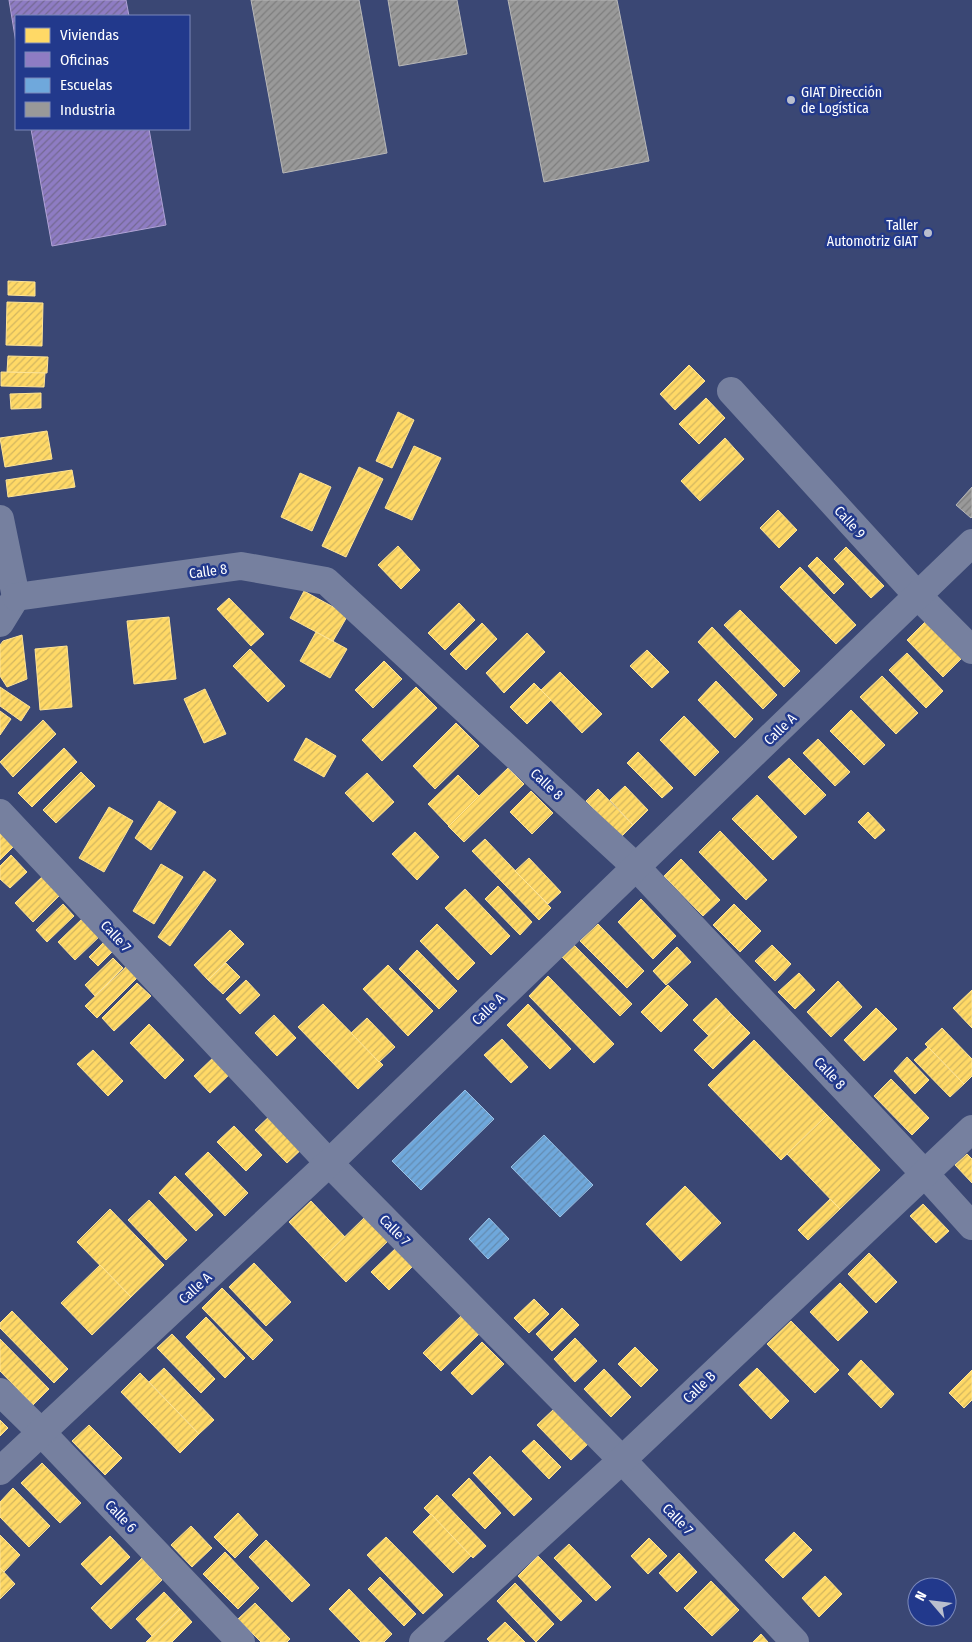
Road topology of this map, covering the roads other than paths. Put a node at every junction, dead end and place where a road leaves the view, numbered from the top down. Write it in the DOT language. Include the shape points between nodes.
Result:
graph roads {
  1 [pos="731,391"];
  2 [pos="0,519"];
  3 [pos="972,543"];
  4 [pos="918,596"];
  5 [pos="16,597"];
  6 [pos="0,623"];
  7 [pos="972,650"];
  8 [pos="0,812"];
  9 [pos="636,867"];
  10 [pos="972,1129"];
  11 [pos="329,1163"];
  12 [pos="924,1173"];
  13 [pos="972,1226"];
  14 [pos="0,1392"];
  15 [pos="41,1432"];
  16 [pos="622,1460"];
  17 [pos="0,1471"];
  18 [pos="241,1642"];
  19 [pos="423,1642"];
  20 [pos="795,1642"];
  1 -- 4 [label="street, Calle 9"];
  2 -- 5 [label="street"];
  3 -- 4 [label="street, Calle A"];
  4 -- 7 [label="street, Calle 9"];
  4 -- 9 [label="street, Calle A"];
  5 -- 6 [label="street"];
  5 -- 9 [label="street, Calle 8" via="241,566 326,581"];
  8 -- 11 [label="street, Calle 7"];
  9 -- 11 [label="street, Calle A"];
  9 -- 12 [label="street, Calle 8"];
  10 -- 12 [label="street, Calle B"];
  11 -- 15 [label="street, Calle A"];
  11 -- 16 [label="street, Calle 7"];
  12 -- 13 [label="street, Calle 8"];
  12 -- 16 [label="street, Calle B"];
  14 -- 15 [label="street, Calle 6"];
  15 -- 17 [label="street, Calle A"];
  15 -- 18 [label="street, Calle 6"];
  16 -- 19 [label="street, Calle B"];
  16 -- 20 [label="street, Calle 7"];
}
